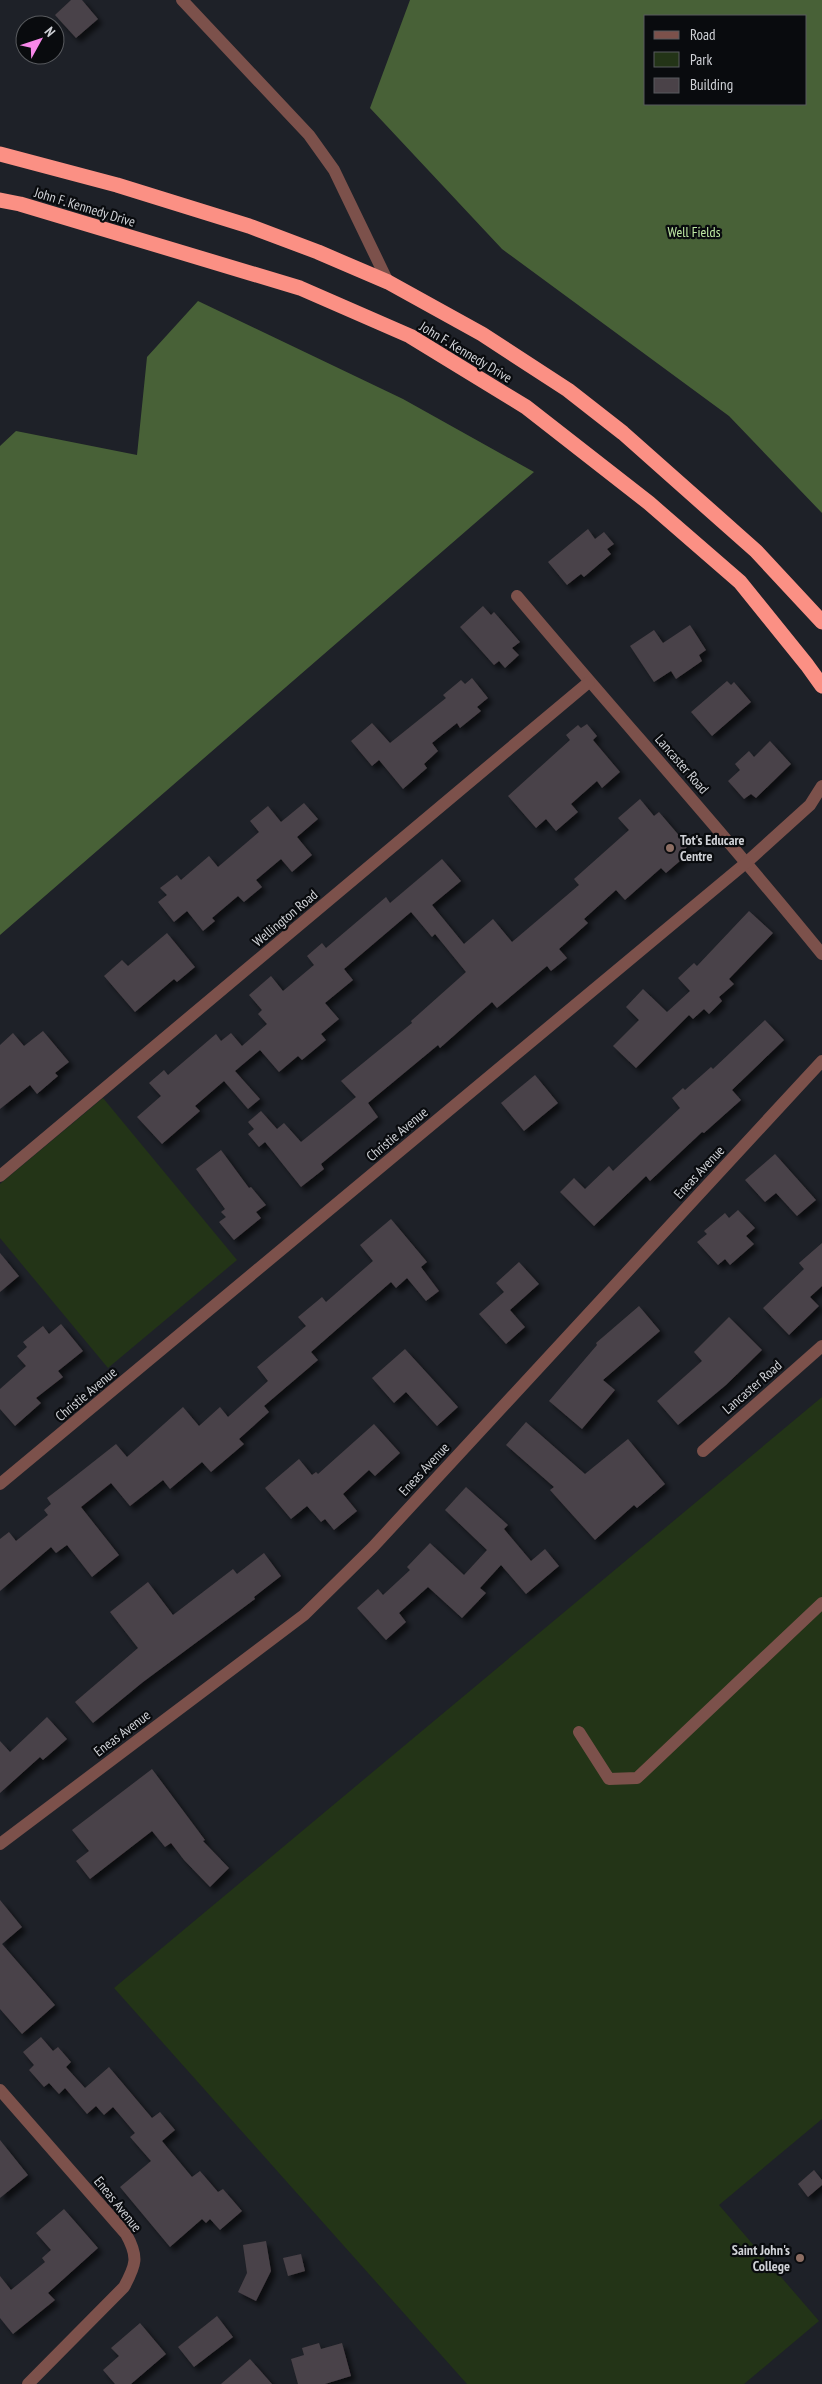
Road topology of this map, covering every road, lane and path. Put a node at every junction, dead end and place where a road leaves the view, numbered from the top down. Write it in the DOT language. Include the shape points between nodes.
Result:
graph roads {
  1 [pos="182,0"];
  2 [pos="0,154"];
  3 [pos="0,200"];
  4 [pos="388,282"];
  5 [pos="517,596"];
  6 [pos="822,622"];
  7 [pos="589,682"];
  8 [pos="822,686"];
  9 [pos="822,786"];
  10 [pos="816,803"];
  11 [pos="747,862"];
  12 [pos="822,954"];
  13 [pos="822,1061"];
  14 [pos="0,1176"];
  15 [pos="822,1346"];
  16 [pos="703,1451"];
  17 [pos="0,1484"];
  18 [pos="822,1603"];
  19 [pos="579,1732"];
  20 [pos="0,1844"];
  21 [pos="0,2090"];
  22 [pos="28,2384"];
  1 -- 4 [label="street" via="309,135 334,170"];
  2 -- 4 [label="highway, John F. Kennedy Drive" via="249,226"];
  3 -- 8 [label="highway, John F. Kennedy Drive" via="300,288 410,336 526,407 649,503 740,582 808,664"];
  4 -- 6 [label="highway, John F. Kennedy Drive" via="482,334 568,390 682,484 750,546"];
  5 -- 7 [label="street, Lancaster Road"];
  7 -- 11 [label="street, Lancaster Road"];
  7 -- 14 [label="street, Wellington Road"];
  9 -- 10 [label="street, Christie Avenue"];
  10 -- 11 [label="street, Christie Avenue"];
  11 -- 12 [label="street, Lancaster Road"];
  11 -- 17 [label="street, Christie Avenue"];
  13 -- 20 [label="street, Eneas Avenue" via="373,1547 304,1615"];
  15 -- 16 [label="street, Lancaster Road"];
  18 -- 19 [label="street" via="637,1778 609,1779"];
  21 -- 22 [label="street, Eneas Avenue" via="126,2234 134,2250 134,2269 124,2287"];
}
